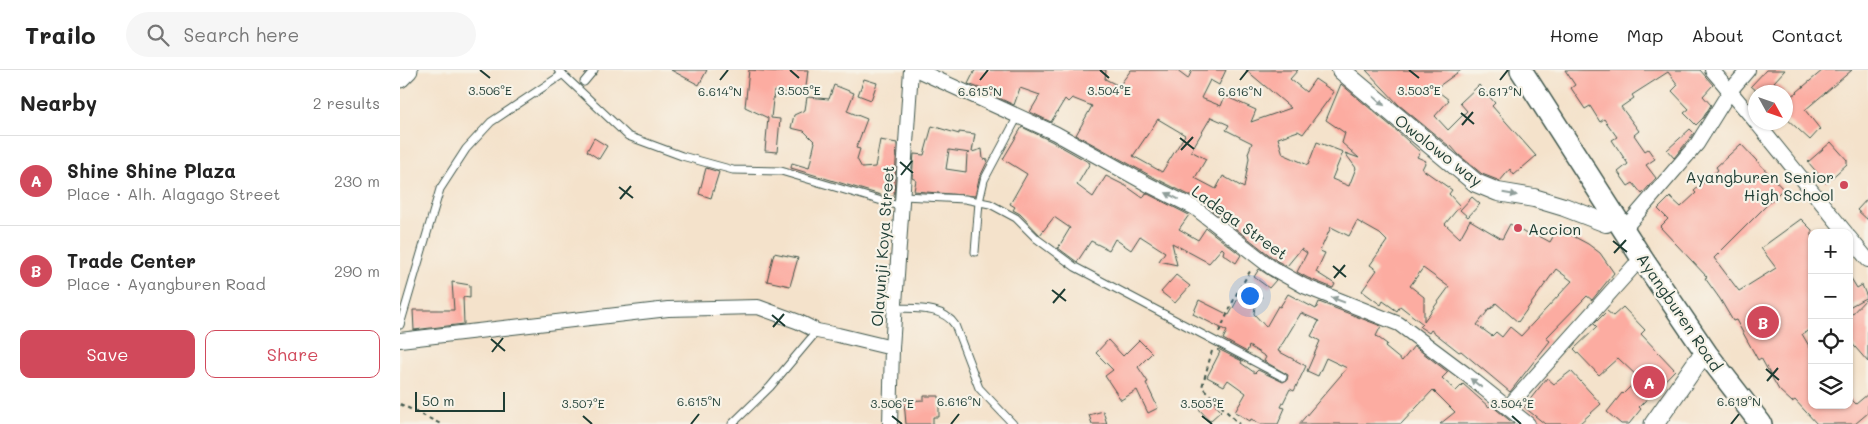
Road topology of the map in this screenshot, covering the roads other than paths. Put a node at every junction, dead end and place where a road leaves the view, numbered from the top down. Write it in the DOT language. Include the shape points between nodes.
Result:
graph roads {
  1 [pos="408,70"];
  2 [pos="594,70"];
  3 [pos="911,70"];
  4 [pos="917,70"];
  5 [pos="1341,70"];
  6 [pos="1512,70"];
  7 [pos="1522,70"];
  8 [pos="1712,70"];
  9 [pos="1748,70"];
  10 [pos="561,72"];
  11 [pos="400,78"];
  12 [pos="584,82"];
  13 [pos="1730,91"];
  14 [pos="1748,112"];
  15 [pos="1018,116"];
  16 [pos="1762,130"];
  17 [pos="903,201"];
  18 [pos="979,202"];
  19 [pos="1615,226"];
  20 [pos="1843,229"];
  21 [pos="1853,242"];
  22 [pos="975,252"];
  23 [pos="1868,259"];
  24 [pos="1634,266"];
  25 [pos="896,308"];
  26 [pos="400,325"];
  27 [pos="817,332"];
  28 [pos="400,340"];
  29 [pos="892,348"];
  30 [pos="1698,361"];
  31 [pos="1283,377"];
  32 [pos="1508,407"];
  33 [pos="732,424"];
  34 [pos="890,424"];
  35 [pos="1013,424"];
  36 [pos="1528,424"];
  37 [pos="1654,424"];
  38 [pos="1748,424"];
  39 [pos="1761,424"];
  1 -- 11 [label="main road"];
  2 -- 12 [label="lane"];
  3 -- 17 [label="street, Olayunji Koya Street"];
  4 -- 15 [label="street, Ladega Street"];
  5 -- 19 [label="street, Owolowo way, one-way" via="1476,183 1498,192 1564,207"];
  6 -- 19 [label="main road, Ayangburen Road" via="1514,78"];
  7 -- 19 [label="main road, Ayangburen Road"];
  8 -- 13 [label="street"];
  9 -- 13 [label="street"];
  10 -- 17 [label="lane" via="628,136 733,170 781,171"];
  10 -- 26 [label="lane" via="491,122 466,149 440,189"];
  13 -- 14 [label="street"];
  13 -- 19 [label="street" via="1696,144"];
  15 -- 18 [label="lane" via="984,180"];
  32 -- 15 [label="street, Ladega Street, one-way" via="1399,324 1304,286 1272,268 1195,208"];
  16 -- 20 [label="street"];
  17 -- 18 [label="lane" via="965,199"];
  17 -- 25 [label="street, Olayunji Koya Street"];
  18 -- 22 [label="lane"];
  18 -- 31 [label="lane" via="990,204 1016,218 1036,239 1075,267"];
  19 -- 24 [label="main road, Ayangburen Road"];
  19 -- 39 [label="main road, Ayangburen Road"];
  21 -- 23 [label="street"];
  24 -- 30 [label="main road, Ayangburen Road"];
  24 -- 32 [label="street"];
  25 -- 29 [label="street, Olayunji Koya Street"];
  25 -- 35 [label="lane" via="925,309 950,317 979,388"];
  27 -- 28 [label="street" via="758,307 710,307"];
  27 -- 29 [label="street"];
  27 -- 33 [label="lane" via="770,387"];
  29 -- 34 [label="street, Olayunji Koya Street"];
  30 -- 37 [label="main road"];
  30 -- 38 [label="main road, Ayangburen Road"];
  32 -- 36 [label="street, Ladega Street"];
}
